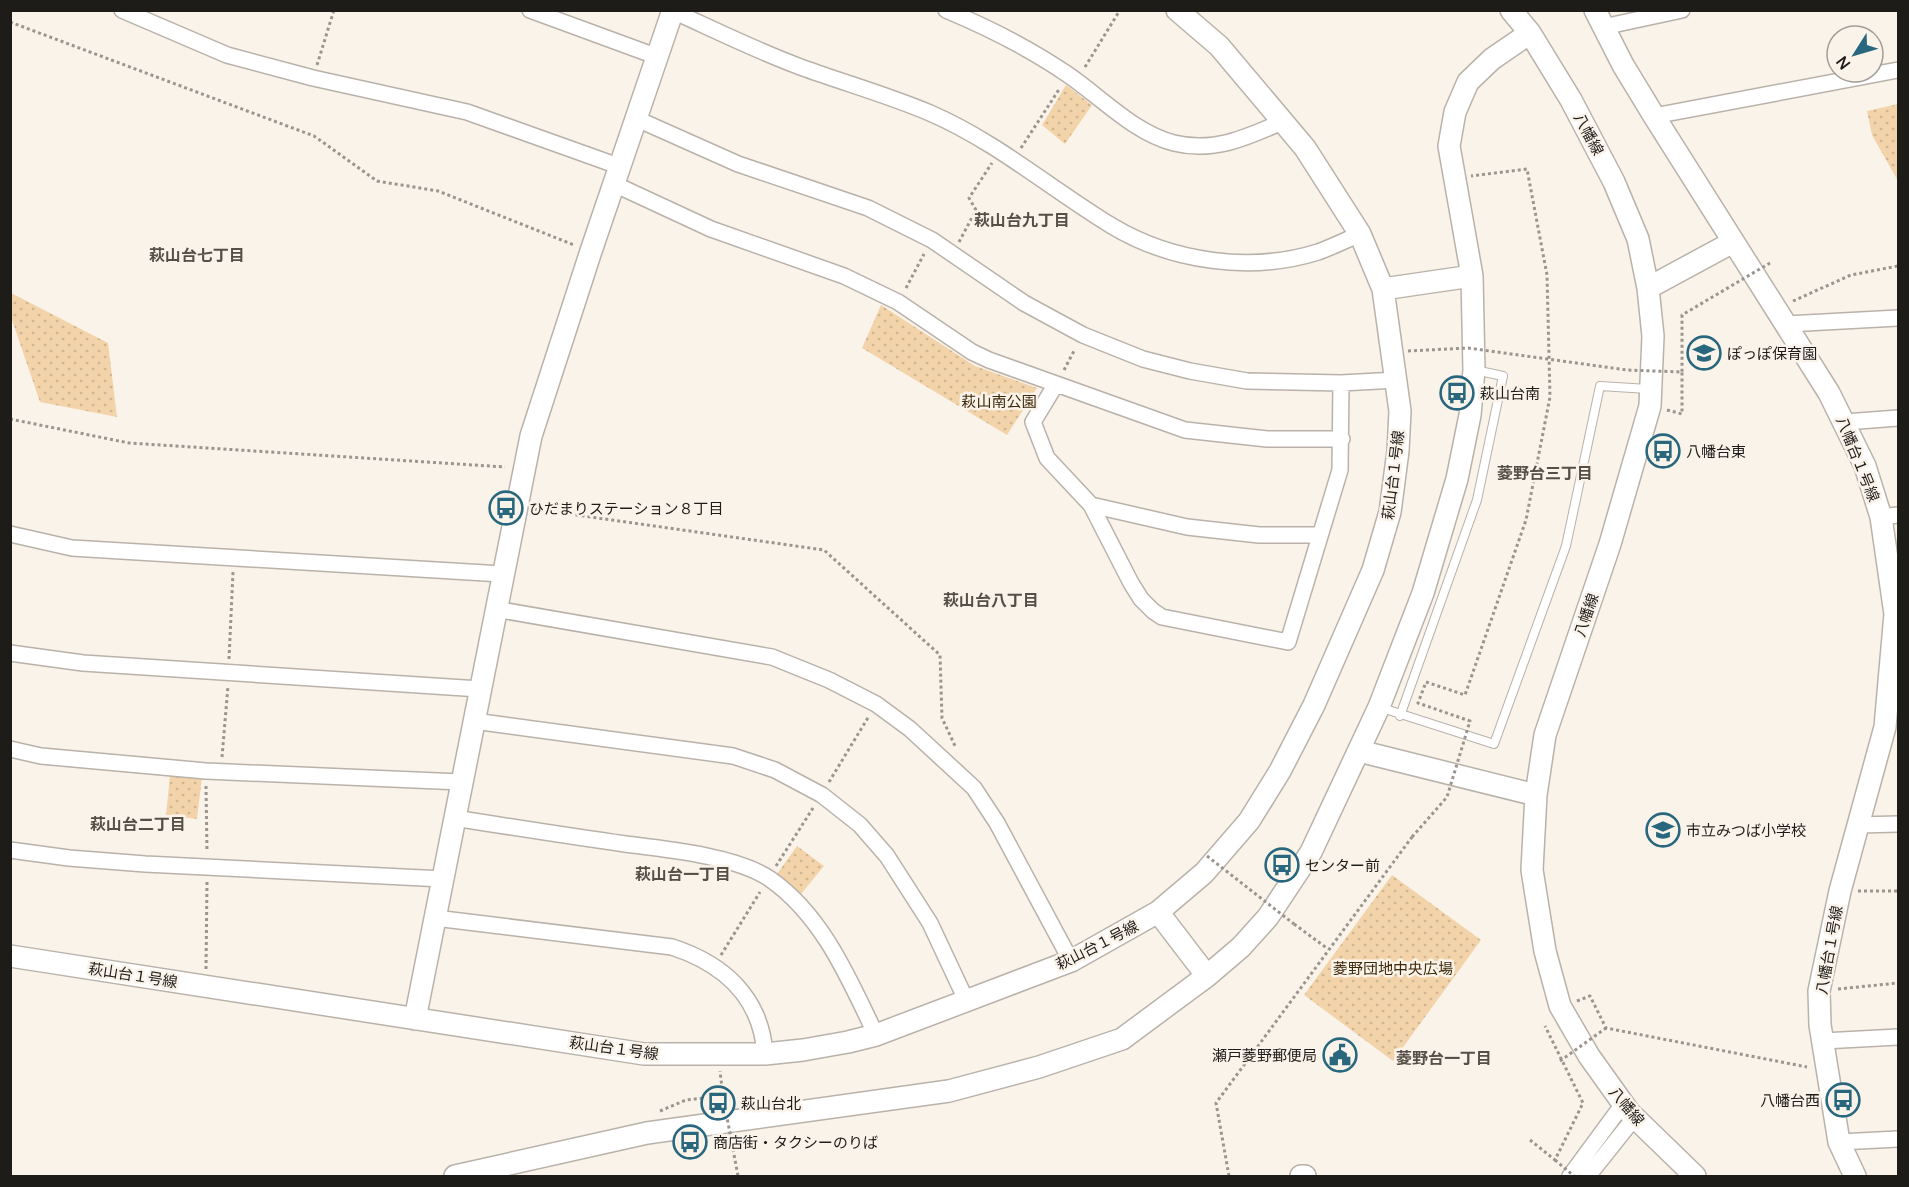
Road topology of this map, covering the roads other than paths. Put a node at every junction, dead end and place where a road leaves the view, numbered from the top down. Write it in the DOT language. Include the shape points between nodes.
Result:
graph roads {
  1 [pos="122,10"];
  2 [pos="530,10"];
  3 [pos="946,10"];
  4 [pos="1177,10"];
  5 [pos="1511,10"];
  6 [pos="1527,10"];
  7 [pos="1682,10"];
  8 [pos="673,11"];
  9 [pos="1599,19"];
  10 [pos="1530,33"];
  11 [pos="658,57"];
  12 [pos="1899,70"];
  13 [pos="1654,117"];
  14 [pos="637,119"];
  15 [pos="1284,122"];
  16 [pos="618,176"];
  17 [pos="1360,234"];
  18 [pos="1732,242"];
  19 [pos="1473,276"];
  20 [pos="1648,288"];
  21 [pos="1383,289"];
  22 [pos="1899,318"];
  23 [pos="1787,324"];
  24 [pos="1474,370"];
  25 [pos="1397,380"];
  26 [pos="1341,383"];
  27 [pos="1056,384"];
  28 [pos="1651,397"];
  29 [pos="1899,418"];
  30 [pos="1845,422"];
  31 [pos="1342,439"];
  32 [pos="1091,505"];
  33 [pos="1890,516"];
  34 [pos="10,534"];
  35 [pos="1319,535"];
  36 [pos="502,574"];
  37 [pos="495,609"];
  38 [pos="1897,614"];
  39 [pos="10,653"];
  40 [pos="480,689"];
  41 [pos="1379,707"];
  42 [pos="1400,716"];
  43 [pos="474,721"];
  44 [pos="1892,726"];
  45 [pos="10,749"];
  46 [pos="1359,751"];
  47 [pos="461,782"];
  48 [pos="1536,795"];
  49 [pos="454,818"];
  50 [pos="1899,824"];
  51 [pos="1858,825"];
  52 [pos="10,850"];
  53 [pos="443,879"];
  54 [pos="1158,912"];
  55 [pos="435,918"];
  56 [pos="10,956"];
  57 [pos="1071,961"];
  58 [pos="1207,976"];
  59 [pos="967,1002"];
  60 [pos="416,1019"];
  61 [pos="876,1035"];
  62 [pos="1899,1037"];
  63 [pos="1823,1041"];
  64 [pos="765,1054"];
  65 [pos="1629,1111"];
  66 [pos="1899,1139"];
  67 [pos="1839,1142"];
  68 [pos="455,1176"];
  69 [pos="1572,1176"];
  70 [pos="1588,1176"];
  71 [pos="1695,1176"];
  72 [pos="1855,1176"];
  1 -- 16 [label="street" via="227,55 467,111"];
  2 -- 11 [label="street"];
  3 -- 15 [label="street" via="1016,41 1128,119 1175,144 1226,144"];
  4 -- 15 [label="street, 萩山台１号線" via="1219,46"];
  5 -- 10 [label="street, 八幡線"];
  6 -- 10 [label="street, 八幡線"];
  7 -- 9 [label="street"];
  8 -- 11 [label="street"];
  8 -- 17 [label="street" via="758,50 931,114 1014,159 1112,226 1153,246 1188,256 1234,262 1281,260 1318,252"];
  9 -- 13 [label="street, 八幡台１号線"];
  10 -- 19 [label="street" via="1492,59 1468,82 1455,112 1449,146"];
  10 -- 20 [label="street, 八幡線" via="1614,182 1638,239"];
  11 -- 14 [label="street"];
  12 -- 13 [label="street"];
  13 -- 18 [label="street, 八幡台１号線"];
  14 -- 16 [label="street"];
  14 -- 26 [label="street" via="738,164 868,208 932,240 1024,303 1083,335 1143,359 1220,377 1280,383"];
  15 -- 17 [label="street, 萩山台１号線"];
  16 -- 27 [label="street" via="711,230 844,276 898,302 972,352"];
  16 -- 36 [label="street" via="531,436"];
  17 -- 21 [label="street, 萩山台１号線"];
  18 -- 20 [label="street"];
  18 -- 23 [label="street, 八幡台１号線"];
  19 -- 21 [label="street"];
  19 -- 24 [label="street"];
  20 -- 28 [label="street, 八幡線" via="1653,336"];
  21 -- 25 [label="street, 萩山台１号線"];
  22 -- 23 [label="street"];
  23 -- 30 [label="street, 八幡台１号線"];
  24 -- 41 [label="street" via="1457,479 1423,593"];
  24 -- 42 [label="lane" via="1503,376 1479,489"];
  25 -- 26 [label="street"];
  25 -- 54 [label="street, 萩山台１号線" via="1398,451 1390,512 1373,570 1318,695 1280,771 1249,821 1204,873"];
  26 -- 31 [label="street"];
  27 -- 31 [label="street" via="1185,430 1267,439"];
  27 -- 32 [label="street" via="1033,422 1047,458"];
  28 -- 42 [label="lane" via="1600,386 1566,546 1494,744"];
  28 -- 48 [label="street, 八幡線" via="1611,544 1545,735"];
  29 -- 30 [label="street"];
  30 -- 33 [label="street, 八幡台１号線"];
  31 -- 35 [label="street" via="1340,470"];
  32 -- 35 [label="street" via="1187,527 1259,535"];
  32 -- 35 [label="street" via="1141,599 1162,617 1288,642"];
  33 -- 38 [label="street, 八幡台１号線"];
  34 -- 36 [label="street" via="72,548"];
  36 -- 37 [label="street"];
  37 -- 40 [label="street"];
  37 -- 57 [label="street" via="772,657 829,680 876,705 910,729 974,788 998,823"];
  38 -- 44 [label="street, 八幡台１号線"];
  39 -- 40 [label="street" via="82,663"];
  40 -- 43 [label="street"];
  41 -- 42 [label="lane"];
  41 -- 46 [label="street"];
  43 -- 47 [label="street"];
  43 -- 59 [label="street" via="733,756 775,770 822,795 860,825 887,856 930,923"];
  44 -- 51 [label="street, 八幡台１号線"];
  45 -- 47 [label="street" via="41,756 206,771"];
  46 -- 48 [label="street"];
  46 -- 58 [label="street" via="1294,881 1268,918"];
  47 -- 49 [label="street"];
  48 -- 65 [label="street, 八幡線" via="1532,870 1545,951 1560,1006 1589,1056"];
  49 -- 53 [label="street"];
  49 -- 61 [label="street" via="689,853 769,878 810,917 835,952"];
  50 -- 51 [label="street"];
  51 -- 63 [label="street, 八幡台１号線" via="1819,991"];
  52 -- 53 [label="street" via="134,863"];
  53 -- 55 [label="street"];
  54 -- 57 [label="street, 萩山台１号線"];
  54 -- 58 [label="street"];
  55 -- 60 [label="street"];
  55 -- 64 [label="street" via="672,947 715,964 749,1001 764,1034"];
  56 -- 60 [label="street, 萩山台１号線"];
  57 -- 59 [label="street, 萩山台１号線"];
  58 -- 68 [label="street" via="1122,1039 949,1091 647,1133"];
  59 -- 61 [label="street, 萩山台１号線"];
  60 -- 64 [label="street, 萩山台１号線" via="644,1054"];
  61 -- 64 [label="street, 萩山台１号線"];
  62 -- 63 [label="street"];
  63 -- 67 [label="street, 八幡台１号線"];
  65 -- 69 [label="street"];
  65 -- 70 [label="street"];
  65 -- 71 [label="street, 八幡線"];
  66 -- 67 [label="street"];
  67 -- 72 [label="street, 八幡台１号線"];
}
